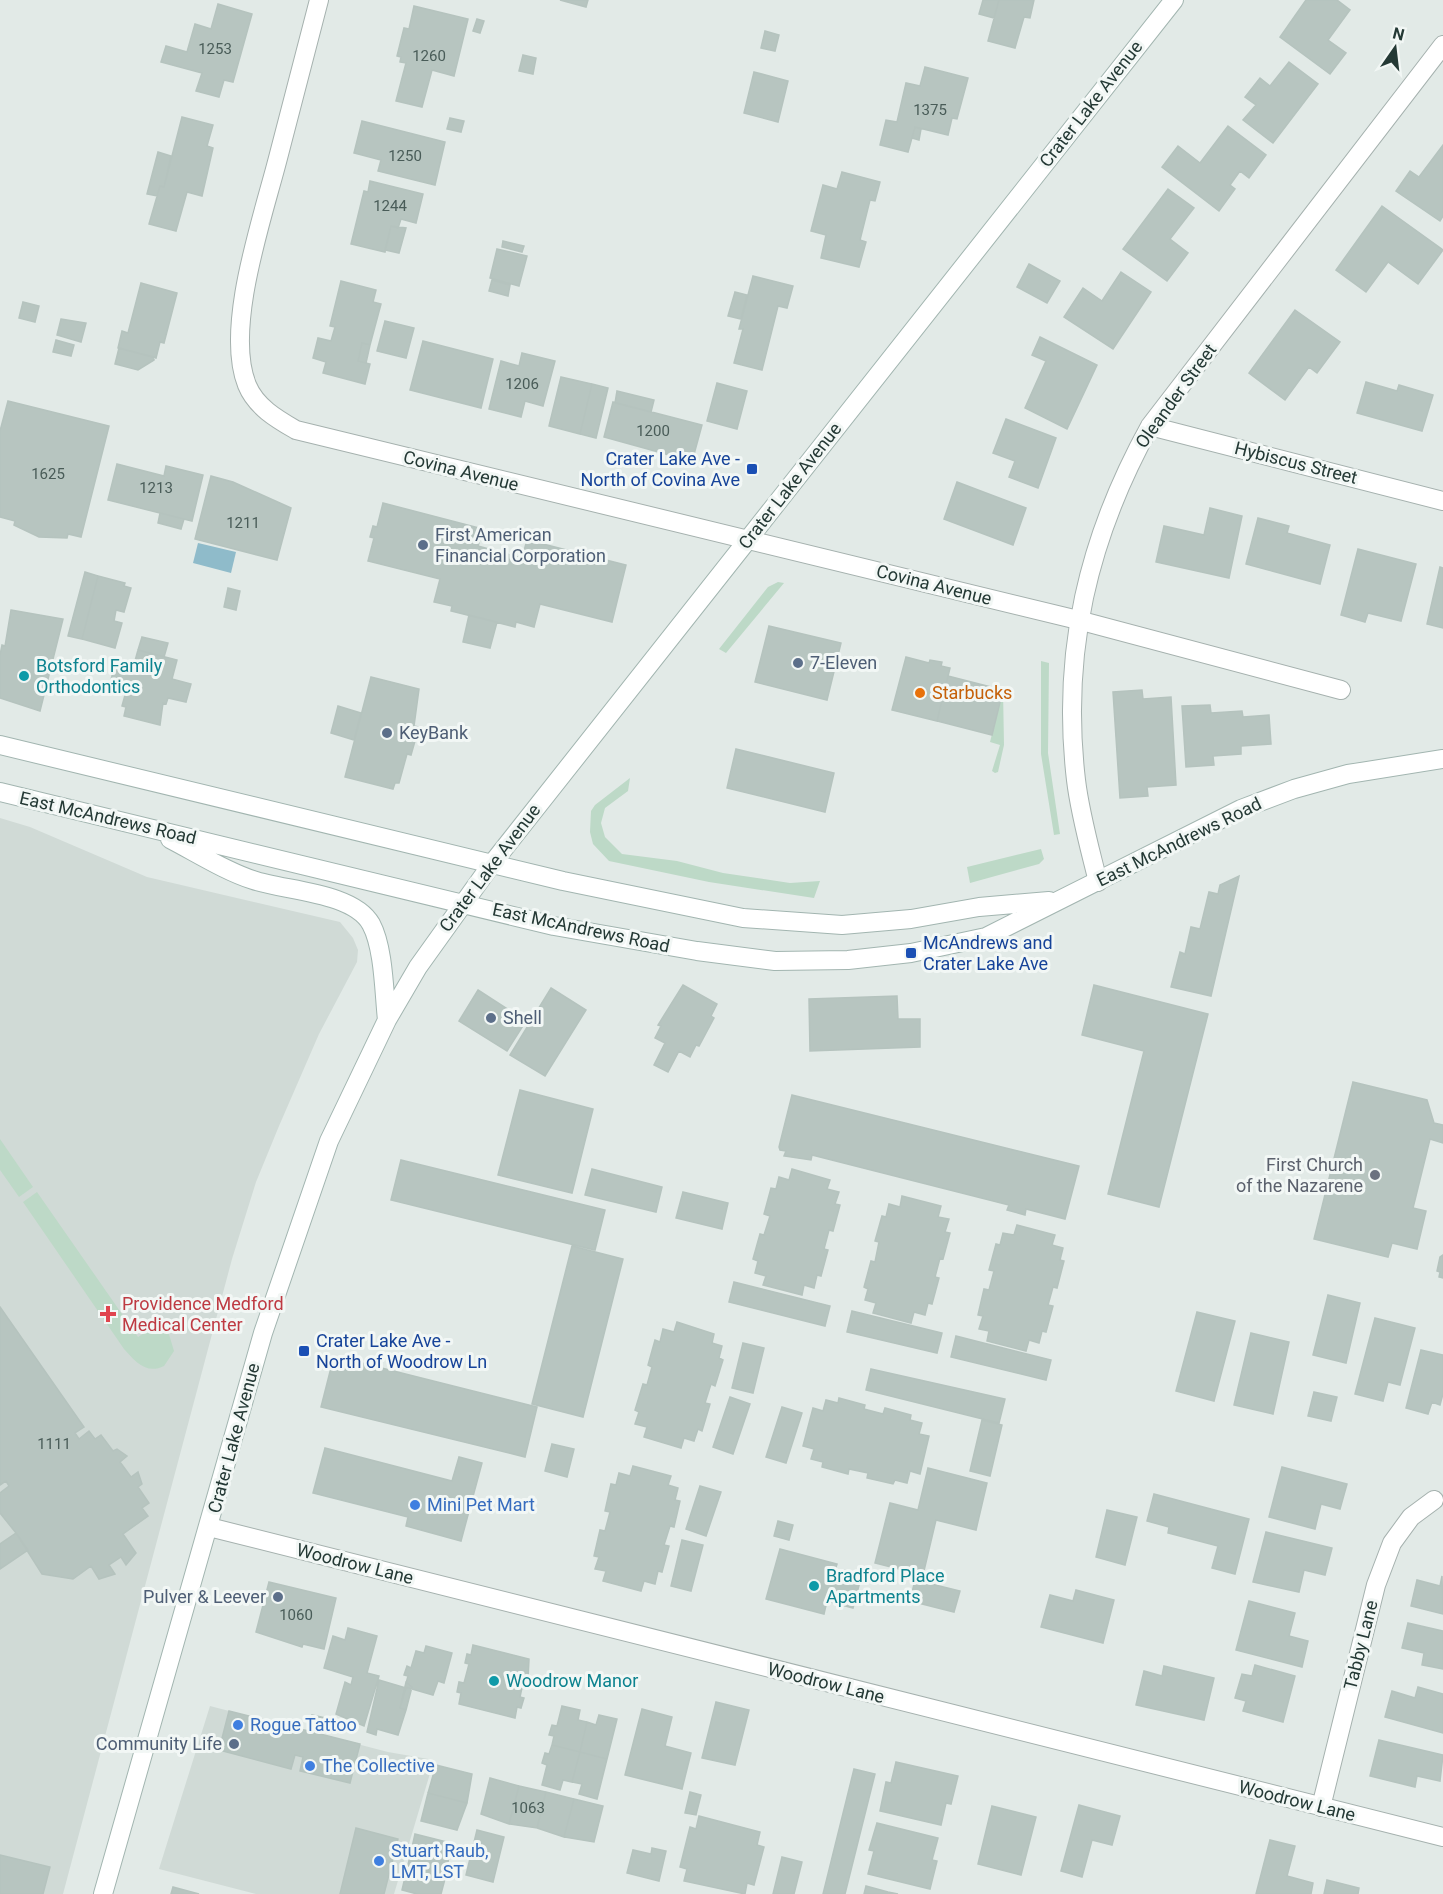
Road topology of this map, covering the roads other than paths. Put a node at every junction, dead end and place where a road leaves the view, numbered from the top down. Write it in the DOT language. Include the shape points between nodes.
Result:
graph roads {
  1 [pos="319,0"];
  2 [pos="1174,0"];
  3 [pos="1443,45"];
  4 [pos="1150,426"];
  5 [pos="1443,501"];
  6 [pos="748,540"];
  7 [pos="1078,620"];
  8 [pos="1341,690"];
  9 [pos="0,745"];
  10 [pos="1443,759"];
  11 [pos="0,792"];
  12 [pos="142,825"];
  13 [pos="491,864"];
  14 [pos="1098,882"];
  15 [pos="1056,900"];
  16 [pos="462,903"];
  17 [pos="387,1020"];
  18 [pos="1434,1500"];
  19 [pos="209,1527"];
  20 [pos="1320,1807"];
  21 [pos="1443,1837"];
  22 [pos="103,1894"];
  1 -- 6 [label="main road, Covina Avenue" via="241,315 241,364 259,404 296,430"];
  2 -- 6 [label="main road, Crater Lake Avenue"];
  3 -- 4 [label="main road, Oleander Street"];
  4 -- 5 [label="main road, Hybiscus Street"];
  4 -- 7 [label="main road, Oleander Street" via="1125,471 1107,518"];
  6 -- 7 [label="main road, Covina Avenue"];
  6 -- 13 [label="main road, Crater Lake Avenue"];
  7 -- 8 [label="main road, Covina Avenue"];
  7 -- 14 [label="main road, Oleander Street" via="1072,685 1076,781"];
  9 -- 13 [label="main road, East McAndrews Road"];
  10 -- 14 [label="main road, East McAndrews Road" via="1348,774 1294,789 1241,809"];
  11 -- 12 [label="main road, East McAndrews Road"];
  12 -- 16 [label="main road, East McAndrews Road"];
  12 -- 17 [label="main road" via="251,880 342,901 361,913 371,924 379,947"];
  13 -- 15 [label="main road, East McAndrews Road" via="655,902 798,924 911,920 980,907"];
  13 -- 16 [label="main road, Crater Lake Avenue"];
  14 -- 15 [label="main road, East McAndrews Road"];
  15 -- 16 [label="main road, East McAndrews Road" via="986,937 912,953 775,962 632,941"];
  16 -- 17 [label="main road, Crater Lake Avenue"];
  17 -- 19 [label="main road, Crater Lake Avenue" via="328,1141 301,1217 263,1333"];
  18 -- 20 [label="main road, Tabby Lane" via="1412,1517 1392,1543 1376,1585"];
  19 -- 20 [label="main road, Woodrow Lane"];
  19 -- 22 [label="main road, Crater Lake Avenue"];
  20 -- 21 [label="main road, Woodrow Lane"];
}
